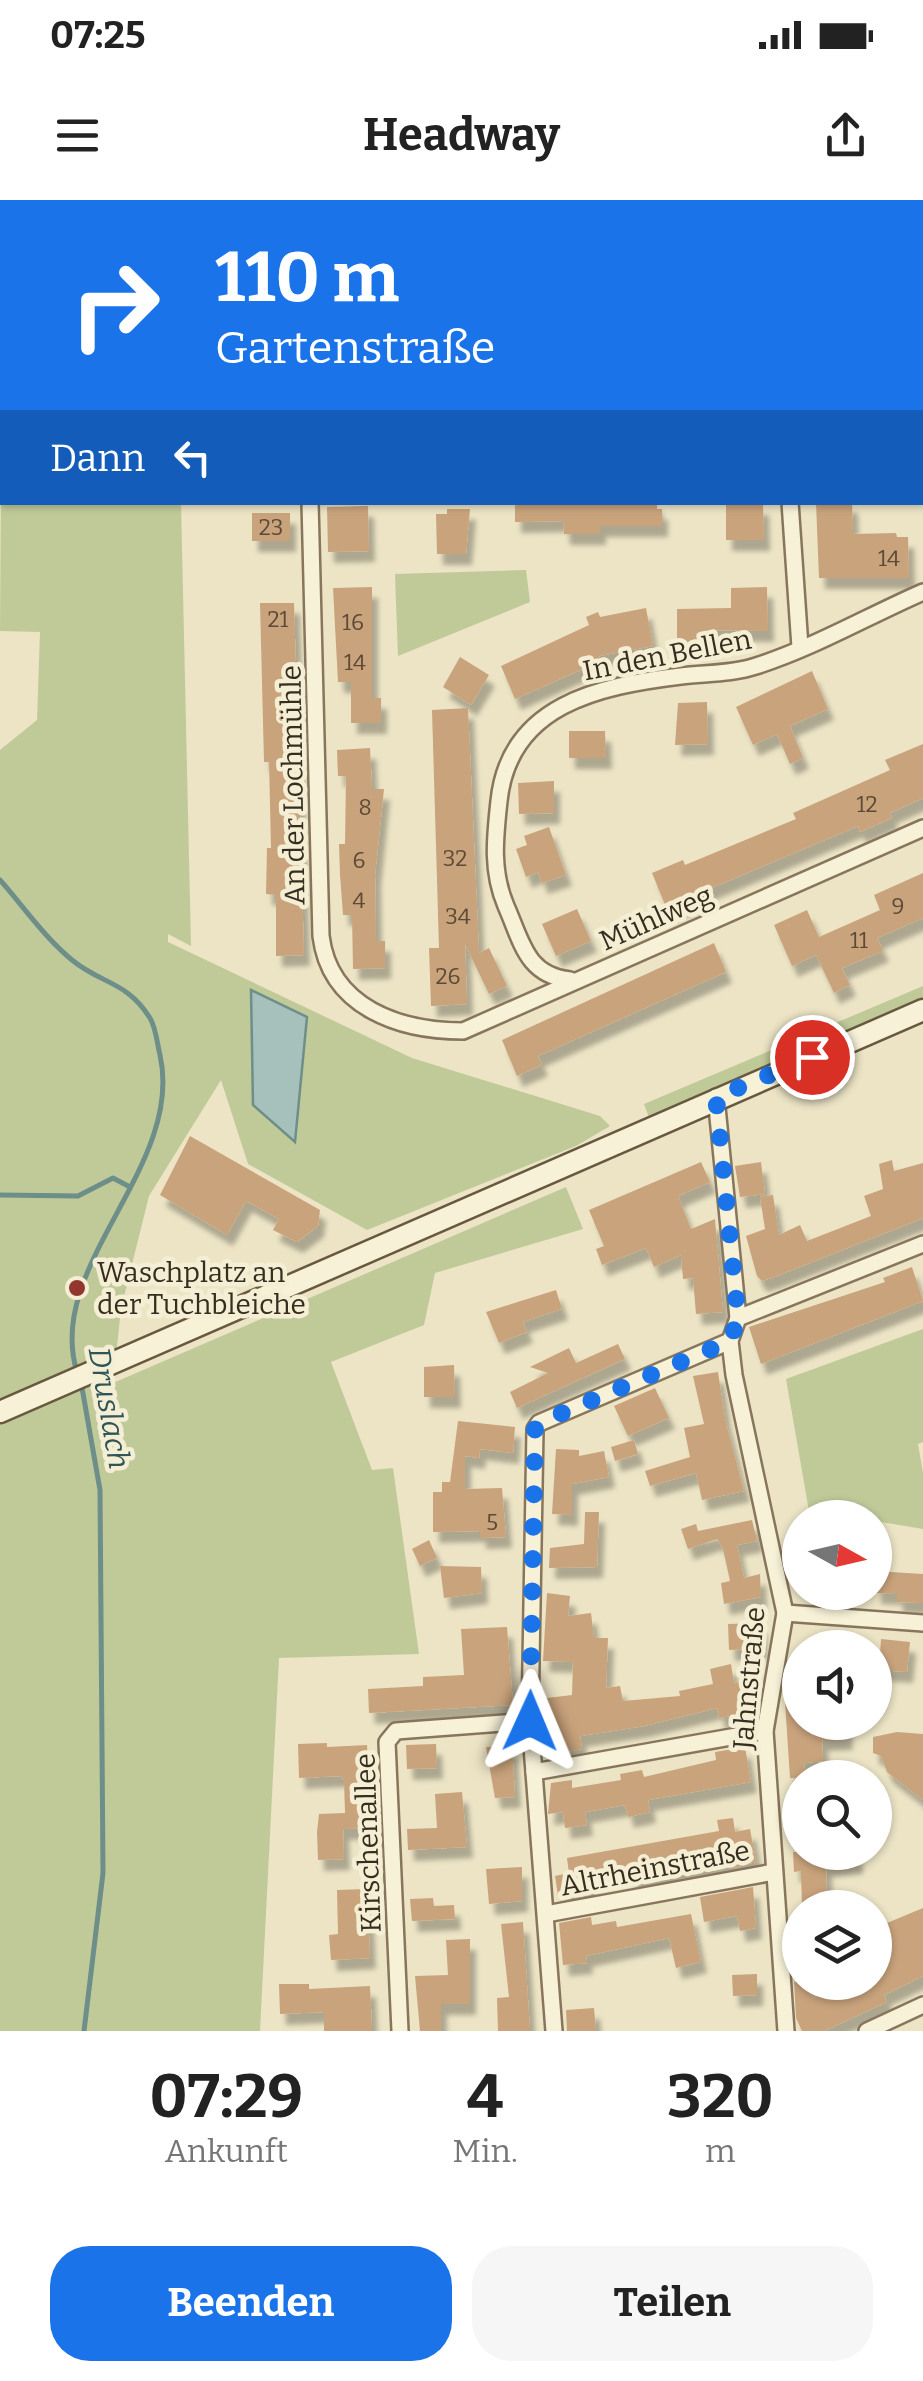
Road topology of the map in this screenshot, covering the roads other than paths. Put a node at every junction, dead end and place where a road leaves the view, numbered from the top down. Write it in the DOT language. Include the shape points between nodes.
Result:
graph roads {
  1 [pos="310,505"];
  2 [pos="790,505"];
  3 [pos="923,592"];
  4 [pos="800,647"];
  5 [pos="923,828"];
  6 [pos="570,980"];
  7 [pos="923,1010"];
  8 [pos="404,1026"];
  9 [pos="716,1097"];
  10 [pos="923,1244"];
  11 [pos="738,1318"];
  12 [pos="730,1341"];
  13 [pos="0,1412"];
  14 [pos="786,1613"];
  15 [pos="923,1623"];
  16 [pos="530,1721"];
  17 [pos="765,1731"];
  18 [pos="534,1772"];
  19 [pos="774,1872"];
  20 [pos="546,1914"];
  21 [pos="923,2004"];
  22 [pos="400,2031"];
  23 [pos="554,2031"];
  24 [pos="786,2031"];
  25 [pos="867,2031"];
  1 -- 8 [label="street, An der Lochmühle" via="324,956 342,988 364,1008"];
  2 -- 4 [label="street"];
  3 -- 4 [label="street, In den Bellen"];
  4 -- 6 [label="street, In den Bellen" via="756,666 591,694 557,706 524,736 501,780 497,885 531,961 548,977"];
  5 -- 6 [label="street, Mühlweg"];
  6 -- 8 [label="street, Mühlweg" via="463,1031"];
  7 -- 9 [label="main road"];
  9 -- 11 [label="street"];
  9 -- 13 [label="main road"];
  10 -- 11 [label="street"];
  11 -- 12 [label="street"];
  12 -- 14 [label="street, Jahnstraße"];
  12 -- 16 [label="street" via="535,1429"];
  14 -- 15 [label="street"];
  14 -- 17 [label="street, Jahnstraße"];
  16 -- 18 [label="street"];
  16 -- 22 [label="street, Kirschenallee" via="396,1731 387,1742"];
  17 -- 18 [label="street"];
  17 -- 19 [label="street, Jahnstraße"];
  18 -- 20 [label="street"];
  19 -- 20 [label="street, Altrheinstraße"];
  19 -- 24 [label="street, Jahnstraße"];
  20 -- 23 [label="street"];
  21 -- 25 [label="street"];
}
